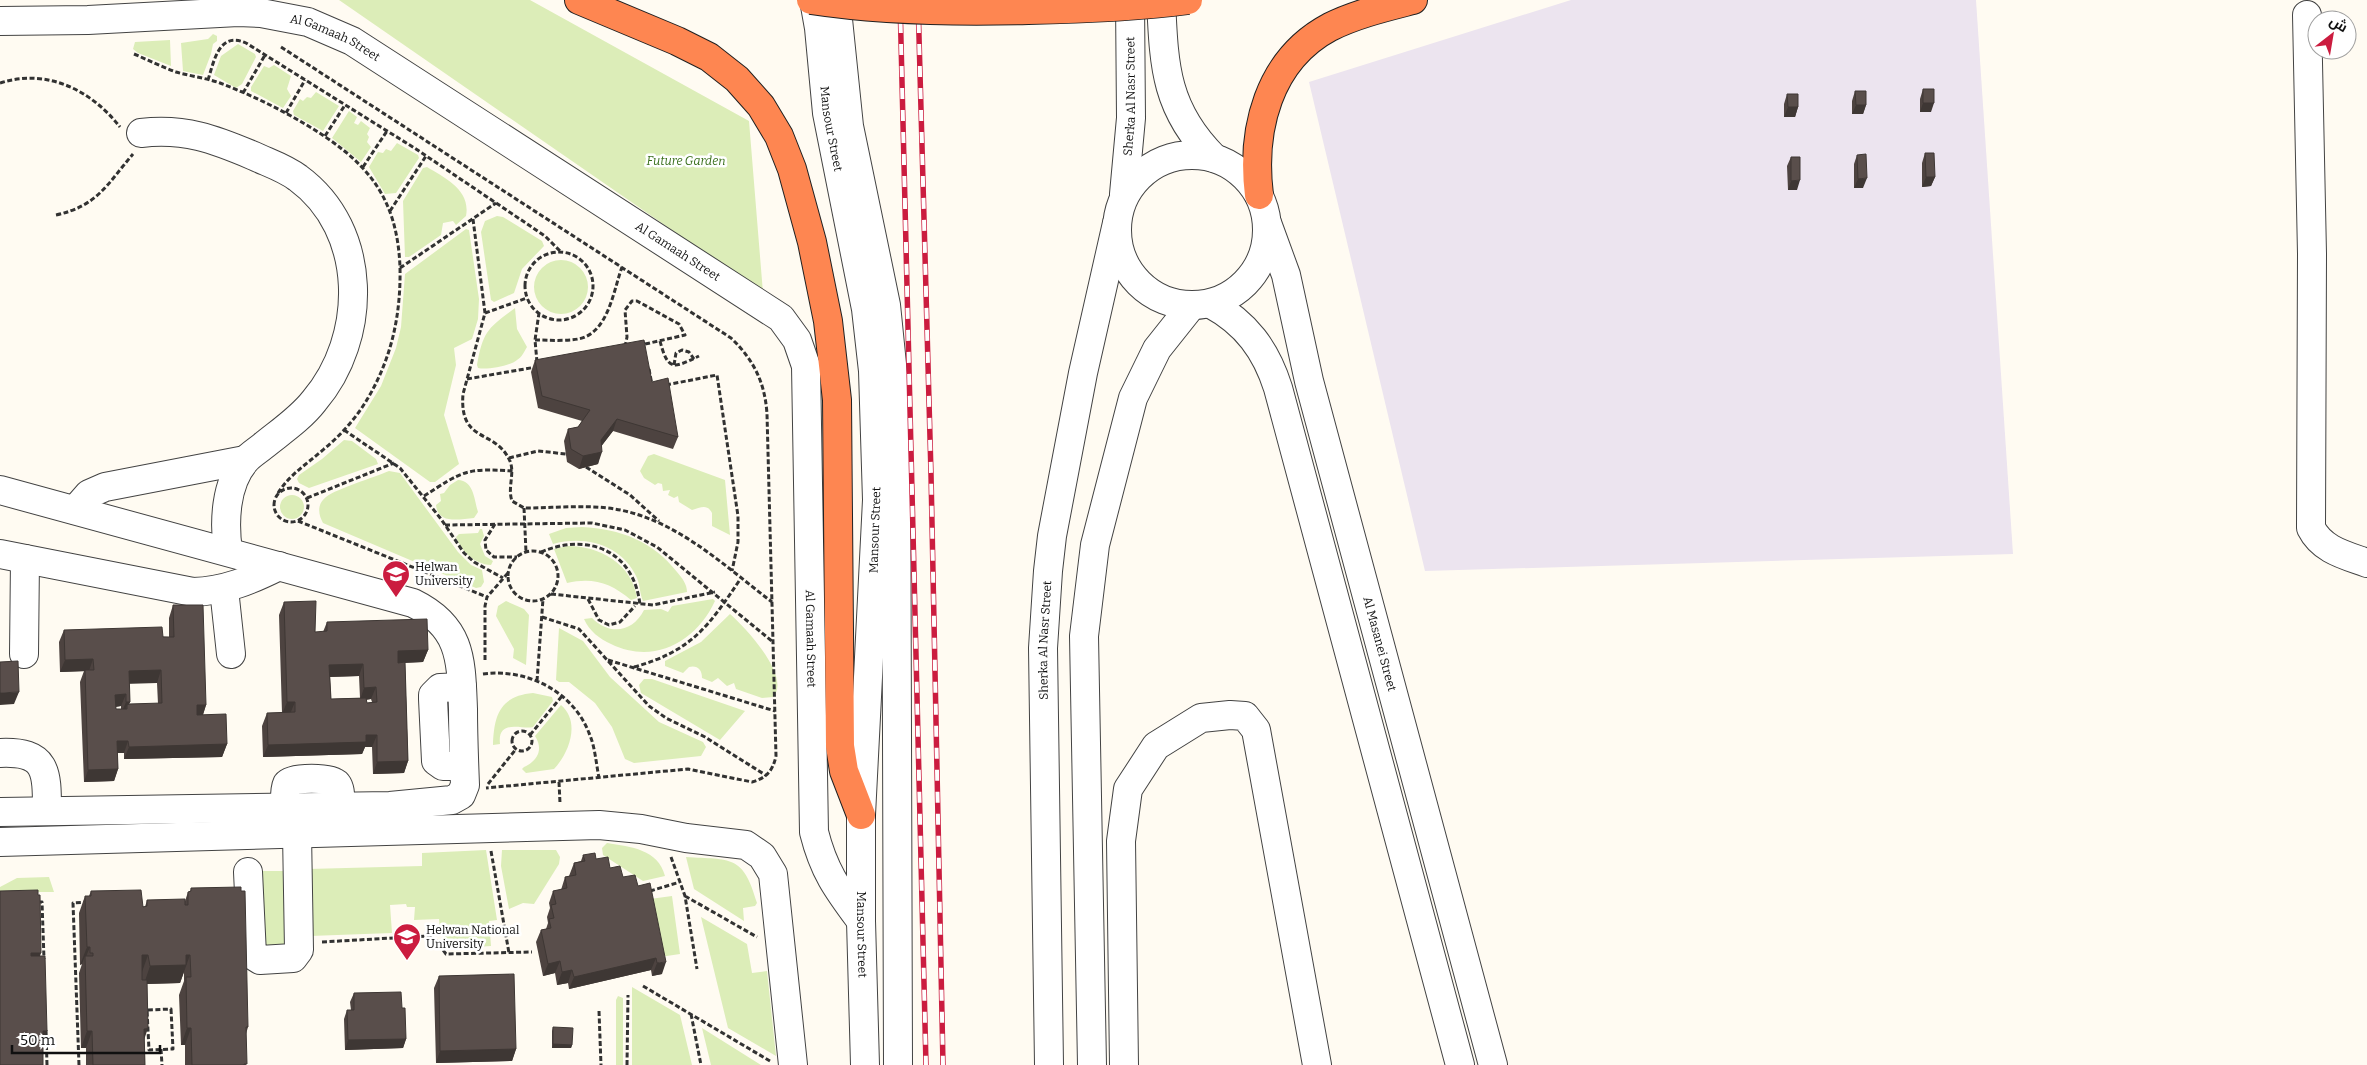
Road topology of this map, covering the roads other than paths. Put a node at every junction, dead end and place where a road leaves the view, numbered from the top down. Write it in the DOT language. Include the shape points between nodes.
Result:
graph roads {
  1 [pos="579,0"];
  2 [pos="813,0"];
  3 [pos="836,0"];
  4 [pos="1130,0"];
  5 [pos="1162,0"];
  6 [pos="1188,0"];
  7 [pos="1414,0"];
  8 [pos="0,21"];
  9 [pos="2308,60"];
  10 [pos="132,138"];
  11 [pos="1214,158"];
  12 [pos="1124,194"];
  13 [pos="1259,195"];
  14 [pos="1117,222"];
  15 [pos="1267,223"];
  16 [pos="1201,305"];
  17 [pos="245,460"];
  18 [pos="0,490"];
  19 [pos="75,510"];
  20 [pos="228,552"];
  21 [pos="13,557"];
  22 [pos="2367,563"];
  23 [pos="280,566"];
  24 [pos="224,589"];
  25 [pos="24,654"];
  26 [pos="231,654"];
  27 [pos="0,753"];
  28 [pos="47,811"];
  29 [pos="0,812"];
  30 [pos="861,815"];
  31 [pos="297,833"];
  32 [pos="0,842"];
  33 [pos="1438,858"];
  34 [pos="1407,865"];
  35 [pos="248,872"];
  36 [pos="861,921"];
  37 [pos="793,1065"];
  38 [pos="865,1065"];
  39 [pos="898,1065"];
  40 [pos="1049,1065"];
  41 [pos="1092,1065"];
  42 [pos="1124,1065"];
  43 [pos="1317,1065"];
  44 [pos="1460,1065"];
  45 [pos="1493,1065"];
  1 -- 30 [label="highway" via="677,41 709,57 737,79 761,106 779,136 792,169 821,281 834,360 840,746 844,771"];
  2 -- 6 [label="highway, bridge" via="912,10 989,11 1087,9"];
  2 -- 30 [label="street, Mansour Street" via="820,28 827,112 865,301 873,371 877,500"];
  3 -- 39 [label="street, Mansour Street" via="849,126 886,305 896,404"];
  4 -- 12 [label="street, Sherka Al Nasr Street" via="1132,109"];
  5 -- 11 [label="street" via="1166,61 1175,104 1186,125"];
  7 -- 13 [label="highway" via="1368,12 1330,27 1306,42 1287,62 1272,86 1257,138 1255,166"];
  8 -- 36 [label="street, Al Gamaah Street" via="238,12 285,16 323,28 352,41 780,318 797,340 806,366 814,832 831,880"];
  9 -- 22 [label="street" via="2312,528 2317,540 2328,548"];
  10 -- 17 [label="street" via="157,132 189,133 226,144 278,167 319,197 342,233 354,300 344,352 314,402"];
  11 -- 12 [label="street" via="1185,156 1164,161 1144,172"];
  11 -- 13 [label="street" via="1240,172"];
  12 -- 14 [label="street"];
  13 -- 15 [label="street"];
  14 -- 16 [label="street" via="1120,250 1132,275 1152,294 1165,300"];
  14 -- 40 [label="street, Sherka Al Nasr Street" via="1083,373 1048,572 1043,648"];
  15 -- 16 [label="street" via="1265,250 1254,274 1235,292"];
  15 -- 33 [label="street, Al Masanei Street" via="1286,275 1309,381"];
  16 -- 34 [label="street" via="1228,313 1246,328 1271,366"];
  16 -- 41 [label="street" via="1157,349 1133,398 1090,575 1084,636"];
  17 -- 19 [label="street" via="105,487 89,494"];
  17 -- 20 [label="street" via="225,520"];
  18 -- 19 [label="street"];
  19 -- 20 [label="street"];
  20 -- 23 [label="street"];
  21 -- 24 [label="street" via="179,591"];
  21 -- 25 [label="street"];
  23 -- 24 [label="street"];
  23 -- 28 [label="street" via="414,603 428,610 450,632 459,654 471,782 461,795 452,800 390,806"];
  24 -- 26 [label="street"];
  27 -- 28 [label="street" via="24,754 41,765 47,778"];
  28 -- 29 [label="street"];
  30 -- 36 [label="street, Mansour Street"];
  31 -- 32 [label="street"];
  31 -- 35 [label="street" via="298,954 293,958 260,960 252,955"];
  31 -- 37 [label="street" via="599,825 737,843 754,850 762,856 773,874"];
  33 -- 34 [label="street"];
  33 -- 45 [label="street, Al Masanei Street"];
  34 -- 44 [label="street"];
  36 -- 38 [label="street, Mansour Street"];
  42 -- 43 [label="street" via="1121,841 1128,789 1156,746 1201,718 1230,715 1245,716 1256,730"];
}
